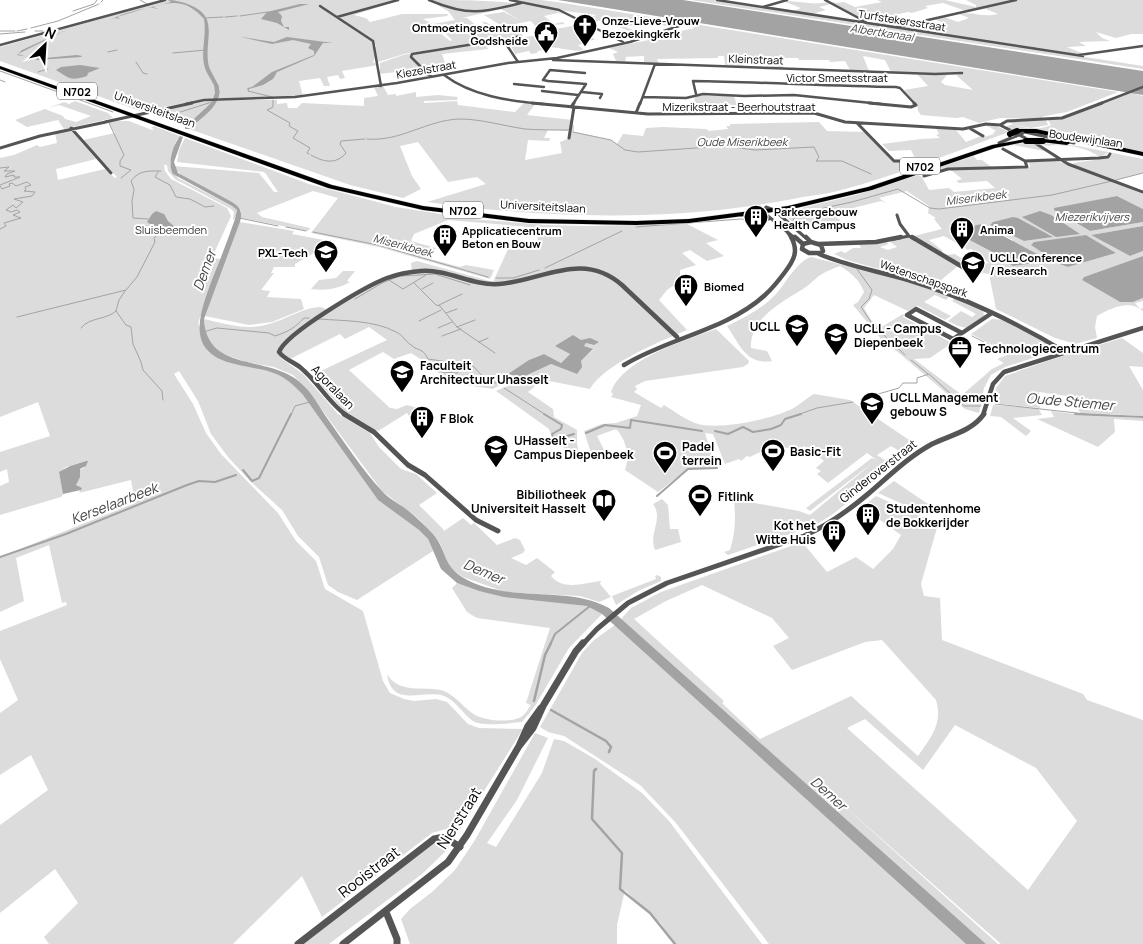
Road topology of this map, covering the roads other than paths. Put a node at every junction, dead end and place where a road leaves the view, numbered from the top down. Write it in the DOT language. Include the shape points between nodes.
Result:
graph roads {
  1 [pos="164,0"];
  2 [pos="398,0"];
  3 [pos="430,0"];
  4 [pos="510,0"];
  5 [pos="718,0"];
  6 [pos="786,0"];
  7 [pos="825,0"];
  8 [pos="1016,0"];
  9 [pos="524,3"];
  10 [pos="320,6"];
  11 [pos="763,7"];
  12 [pos="337,17"];
  13 [pos="866,23"];
  14 [pos="679,26"];
  15 [pos="894,27"];
  16 [pos="521,36"];
  17 [pos="501,40"];
  18 [pos="623,42"];
  19 [pos="1,45"];
  20 [pos="1143,46"];
  21 [pos="1077,55"];
  22 [pos="1083,56"];
  23 [pos="549,59"];
  24 [pos="518,62"];
  25 [pos="0,63"];
  26 [pos="655,64"];
  27 [pos="0,67"];
  28 [pos="962,72"];
  29 [pos="584,73"];
  30 [pos="444,74"];
  31 [pos="432,77"];
  32 [pos="548,81"];
  33 [pos="514,84"];
  34 [pos="381,86"];
  35 [pos="544,87"];
  36 [pos="1143,87"];
  37 [pos="542,91"];
  38 [pos="582,92"];
  39 [pos="696,94"];
  40 [pos="578,95"];
  41 [pos="643,97"];
  42 [pos="600,98"];
  43 [pos="534,103"];
  44 [pos="573,107"];
  45 [pos="636,113"];
  46 [pos="137,115"];
  47 [pos="857,122"];
  48 [pos="1000,124"];
  49 [pos="71,128"];
  50 [pos="971,129"];
  51 [pos="1032,132"];
  52 [pos="1016,134"];
  53 [pos="1050,135"];
  54 [pos="983,136"];
  55 [pos="569,138"];
  56 [pos="1026,142"];
  57 [pos="999,143"];
  58 [pos="1074,143"];
  59 [pos="0,148"];
  60 [pos="1003,149"];
  61 [pos="1110,154"];
  62 [pos="1143,156"];
  63 [pos="1063,160"];
  64 [pos="911,161"];
  65 [pos="1025,161"];
  66 [pos="111,173"];
  67 [pos="924,176"];
  68 [pos="1143,192"];
  69 [pos="403,203"];
  70 [pos="788,208"];
  71 [pos="764,209"];
  72 [pos="774,210"];
  73 [pos="740,215"];
  74 [pos="897,215"];
  75 [pos="770,219"];
  76 [pos="783,219"];
  77 [pos="787,232"];
  78 [pos="909,236"];
  79 [pos="810,242"];
  80 [pos="836,243"];
  81 [pos="803,244"];
  82 [pos="819,244"];
  83 [pos="802,249"];
  84 [pos="824,250"];
  85 [pos="809,253"];
  86 [pos="819,254"];
  87 [pos="802,256"];
  88 [pos="797,257"];
  89 [pos="849,264"];
  90 [pos="966,269"];
  91 [pos="992,313"];
  92 [pos="1143,328"];
  93 [pos="962,333"];
  94 [pos="677,337"];
  95 [pos="1065,352"];
  96 [pos="624,365"];
  97 [pos="498,531"];
  98 [pos="607,620"];
  99 [pos="460,846"];
  100 [pos="386,912"];
  101 [pos="298,944"];
  102 [pos="343,944"];
  103 [pos="397,944"];
  1 -- 19 [label="street"];
  2 -- 12 [label="street"];
  3 -- 9 [label="street" via="451,10 473,14"];
  4 -- 9 [label="street"];
  5 -- 11 [label="street, Turfstekersstraat"];
  6 -- 11 [label="street"];
  7 -- 13 [label="street"];
  8 -- 15 [label="street"];
  9 -- 18 [label="street" via="559,10"];
  10 -- 12 [label="street"];
  11 -- 13 [label="street, Turfstekersstraat"];
  12 -- 34 [label="street" via="373,41"];
  13 -- 15 [label="street, Turfstekersstraat"];
  14 -- 18 [label="street, Kiezelstraat"];
  15 -- 21 [label="street, Turfstekersstraat"];
  16 -- 17 [label="street"];
  17 -- 24 [label="street"];
  17 -- 31 [label="street" via="412,54 411,57"];
  18 -- 23 [label="street, Kiezelstraat"];
  20 -- 21 [label="street"];
  21 -- 22 [label="street, Turfstekersstraat"];
  23 -- 24 [label="street, Kiezelstraat"];
  23 -- 26 [label="street, Kleinstraat"];
  24 -- 30 [label="street, Kiezelstraat"];
  25 -- 46 [label="highway, Universiteitslaan / N702"];
  26 -- 28 [label="street, Kleinstraat"];
  26 -- 41 [label="street"];
  27 -- 46 [label="highway, Universiteitslaan / N702"];
  29 -- 32 [label="street" via="550,70 543,80"];
  30 -- 31 [label="street, Kiezelstraat"];
  30 -- 43 [label="street, Mizerikstraat - Beerhoutstraat" via="468,90"];
  31 -- 34 [label="street, Kiezelstraat"];
  32 -- 35 [label="street"];
  32 -- 38 [label="street" via="586,84"];
  33 -- 35 [label="street"];
  34 -- 46 [label="street, Kiezelstraat" via="279,99 220,98"];
  35 -- 37 [label="street"];
  36 -- 48 [label="street" via="1062,118 1005,121"];
  37 -- 40 [label="street"];
  37 -- 43 [label="street"];
  38 -- 40 [label="street"];
  38 -- 42 [label="street" via="603,93"];
  39 -- 39 [label="street, Victor Smeetsstraat" via="794,95 916,105 896,86 693,81"];
  39 -- 41 [label="street, Victor Smeetsstraat" via="684,98"];
  40 -- 44 [label="street"];
  41 -- 45 [label="street"];
  43 -- 44 [label="street, Mizerikstraat - Beerhoutstraat"];
  44 -- 45 [label="street, Mizerikstraat - Beerhoutstraat"];
  44 -- 55 [label="street"];
  45 -- 47 [label="street, Mizerikstraat - Beerhoutstraat" via="810,113"];
  46 -- 49 [label="street, Kiezelstraat"];
  46 -- 69 [label="highway, Universiteitslaan / N702" via="223,147"];
  47 -- 50 [label="street, Mizerikstraat - Beerhoutstraat"];
  47 -- 64 [label="street" via="894,161"];
  48 -- 50 [label="street"];
  48 -- 63 [label="street"];
  49 -- 59 [label="street, Kiezelstraat"];
  49 -- 66 [label="street"];
  50 -- 54 [label="street"];
  51 -- 52 [label="highway, Universiteitslaan / N702"];
  51 -- 53 [label="highway, Boudewijnlaan / N702"];
  52 -- 57 [label="street"];
  52 -- 71 [label="highway, Universiteitslaan / N702" via="866,185"];
  53 -- 58 [label="street"];
  53 -- 62 [label="highway, Boudewijnlaan / N702"];
  56 -- 62 [label="highway, Boudewijnlaan / N702, bridge" via="1083,146"];
  56 -- 70 [label="highway, Universiteitslaan / N702" via="994,146 870,189"];
  60 -- 65 [label="street"];
  61 -- 63 [label="street" via="1103,158"];
  63 -- 65 [label="street"];
  63 -- 68 [label="street"];
  65 -- 67 [label="street" via="1025,168 948,169"];
  69 -- 71 [label="highway, Universiteitslaan / N702" via="498,214 593,219 675,217"];
  69 -- 73 [label="highway, Universiteitslaan / N702" via="504,219 582,224"];
  70 -- 72 [label="highway, Universiteitslaan / N702"];
  70 -- 76 [label="street"];
  71 -- 72 [label="highway, Universiteitslaan / N702"];
  71 -- 73 [label="highway, Universiteitslaan / N702"];
  71 -- 75 [label="street"];
  72 -- 76 [label="street"];
  73 -- 75 [label="street"];
  74 -- 78 [label="street"];
  75 -- 77 [label="street"];
  76 -- 79 [label="street"];
  77 -- 81 [label="street"];
  77 -- 88 [label="street" via="796,246"];
  78 -- 80 [label="street, Wetenschapspark"];
  78 -- 90 [label="street, Wetenschapspark"];
  79 -- 81 [label="street"];
  79 -- 82 [label="street"];
  80 -- 82 [label="street, Wetenschapspark"];
  80 -- 84 [label="street, Wetenschapspark"];
  81 -- 83 [label="street"];
  82 -- 84 [label="street"];
  83 -- 85 [label="street"];
  83 -- 88 [label="street"];
  84 -- 86 [label="street"];
  84 -- 89 [label="street, Wetenschapspark"];
  85 -- 86 [label="street, Wetenschapspark"];
  85 -- 87 [label="street"];
  86 -- 89 [label="street, Wetenschapspark"];
  88 -- 94 [label="street" via="767,294 748,308"];
  89 -- 91 [label="street, Wetenschapspark" via="940,291"];
  91 -- 93 [label="street"];
  91 -- 95 [label="street, Wetenschapspark"];
  92 -- 95 [label="street, Ginderoverstraat"];
  93 -- 93 [label="street" via="916,309 907,315 953,339"];
  94 -- 96 [label="street"];
  94 -- 97 [label="street, Agoralaan" via="622,283 600,272 563,269 508,283 490,284 442,273 412,271 367,286 281,346 284,358 301,368 338,409 374,432 476,520"];
  95 -- 98 [label="street, Ginderoverstraat" via="998,376 990,386 986,409 978,421 924,449 824,527 654,589 638,596"];
  98 -- 99 [label="street, Nierstraat" via="576,651"];
  99 -- 100 [label="street, Nierstraat" via="433,876"];
  99 -- 101 [label="street, Rooistraat" via="444,837 434,839"];
  100 -- 102 [label="street, Nierstraat"];
  100 -- 103 [label="street"];
}
